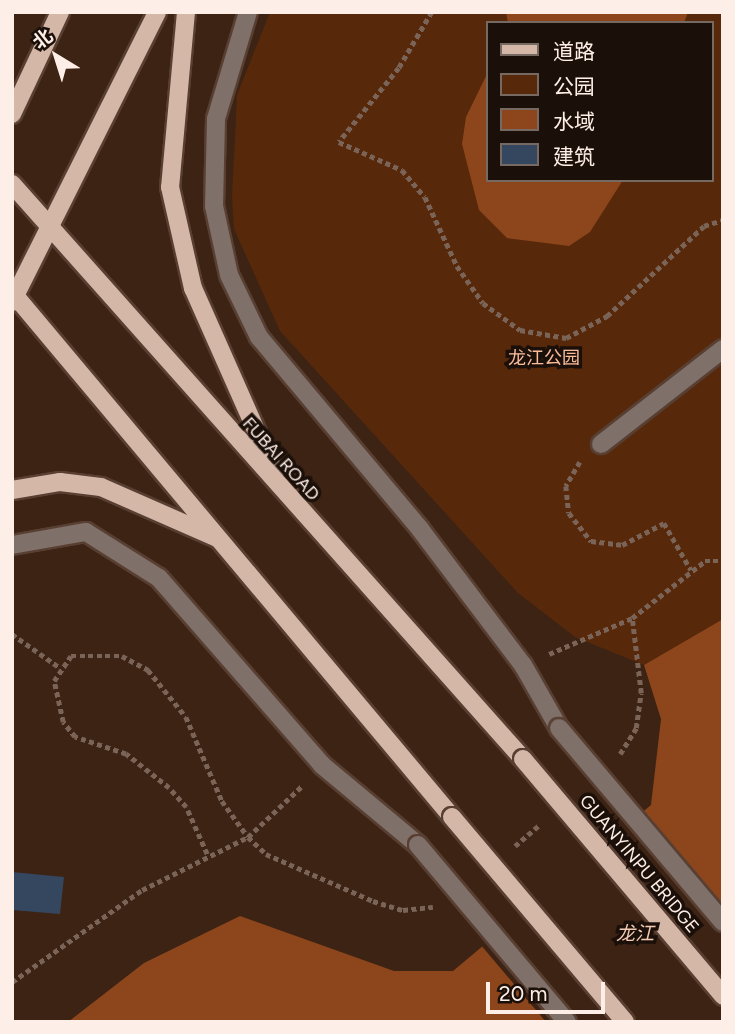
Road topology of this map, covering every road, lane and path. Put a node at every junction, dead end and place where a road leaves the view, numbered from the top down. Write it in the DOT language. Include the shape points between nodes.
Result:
graph roads {
  1 [pos="60,12"];
  2 [pos="157,12"];
  3 [pos="186,12"];
  4 [pos="248,12"];
  5 [pos="432,12"];
  6 [pos="12,114"];
  7 [pos="12,184"];
  8 [pos="723,220"];
  9 [pos="49,230"];
  10 [pos="13,297"];
  11 [pos="723,349"];
  12 [pos="601,444"];
  13 [pos="12,491"];
  14 [pos="311,525"];
  15 [pos="226,543"];
  16 [pos="12,545"];
  17 [pos="691,570"];
  18 [pos="632,618"];
  19 [pos="12,634"];
  20 [pos="523,664"];
  21 [pos="59,667"];
  22 [pos="523,759"];
  23 [pos="322,765"];
  24 [pos="207,854"];
  25 [pos="723,922"];
  26 [pos="723,996"];
  27 [pos="567,1022"];
  28 [pos="625,1022"];
  1 -- 6 [label="main road"];
  2 -- 9 [label="main road"];
  3 -- 14 [label="main road" via="170,187 194,288 267,461"];
  4 -- 20 [label="street" via="216,119 214,206 229,275 259,337"];
  5 -- 8 [label="path" via="399,68 339,142 402,170 425,197 457,266 482,303 520,330 566,338 607,316 704,226"];
  7 -- 9 [label="main road, FUBAI ROAD"];
  9 -- 10 [label="main road"];
  9 -- 14 [label="main road, FUBAI ROAD"];
  10 -- 15 [label="main road"];
  11 -- 12 [label="street"];
  12 -- 17 [label="path" via="571,471 566,486 578,527 603,547 664,523"];
  13 -- 15 [label="main road" via="60,482 102,487"];
  14 -- 22 [label="main road, FUBAI ROAD"];
  15 -- 28 [label="main road, bridge"];
  16 -- 23 [label="street" via="86,532 159,578"];
  18 -- 20 [label="path"];
  19 -- 21 [label="path"];
  20 -- 25 [label="street, bridge" via="559,728"];
  21 -- 23 [label="path" via="71,656 106,654 148,670 186,717 222,801 248,837"];
  21 -- 24 [label="path" via="54,681 63,722 75,737 126,754 169,788 186,807"];
  22 -- 26 [label="main road, GUANYINPU BRIDGE, bridge"];
  23 -- 27 [label="street, bridge" via="418,845"];
}
